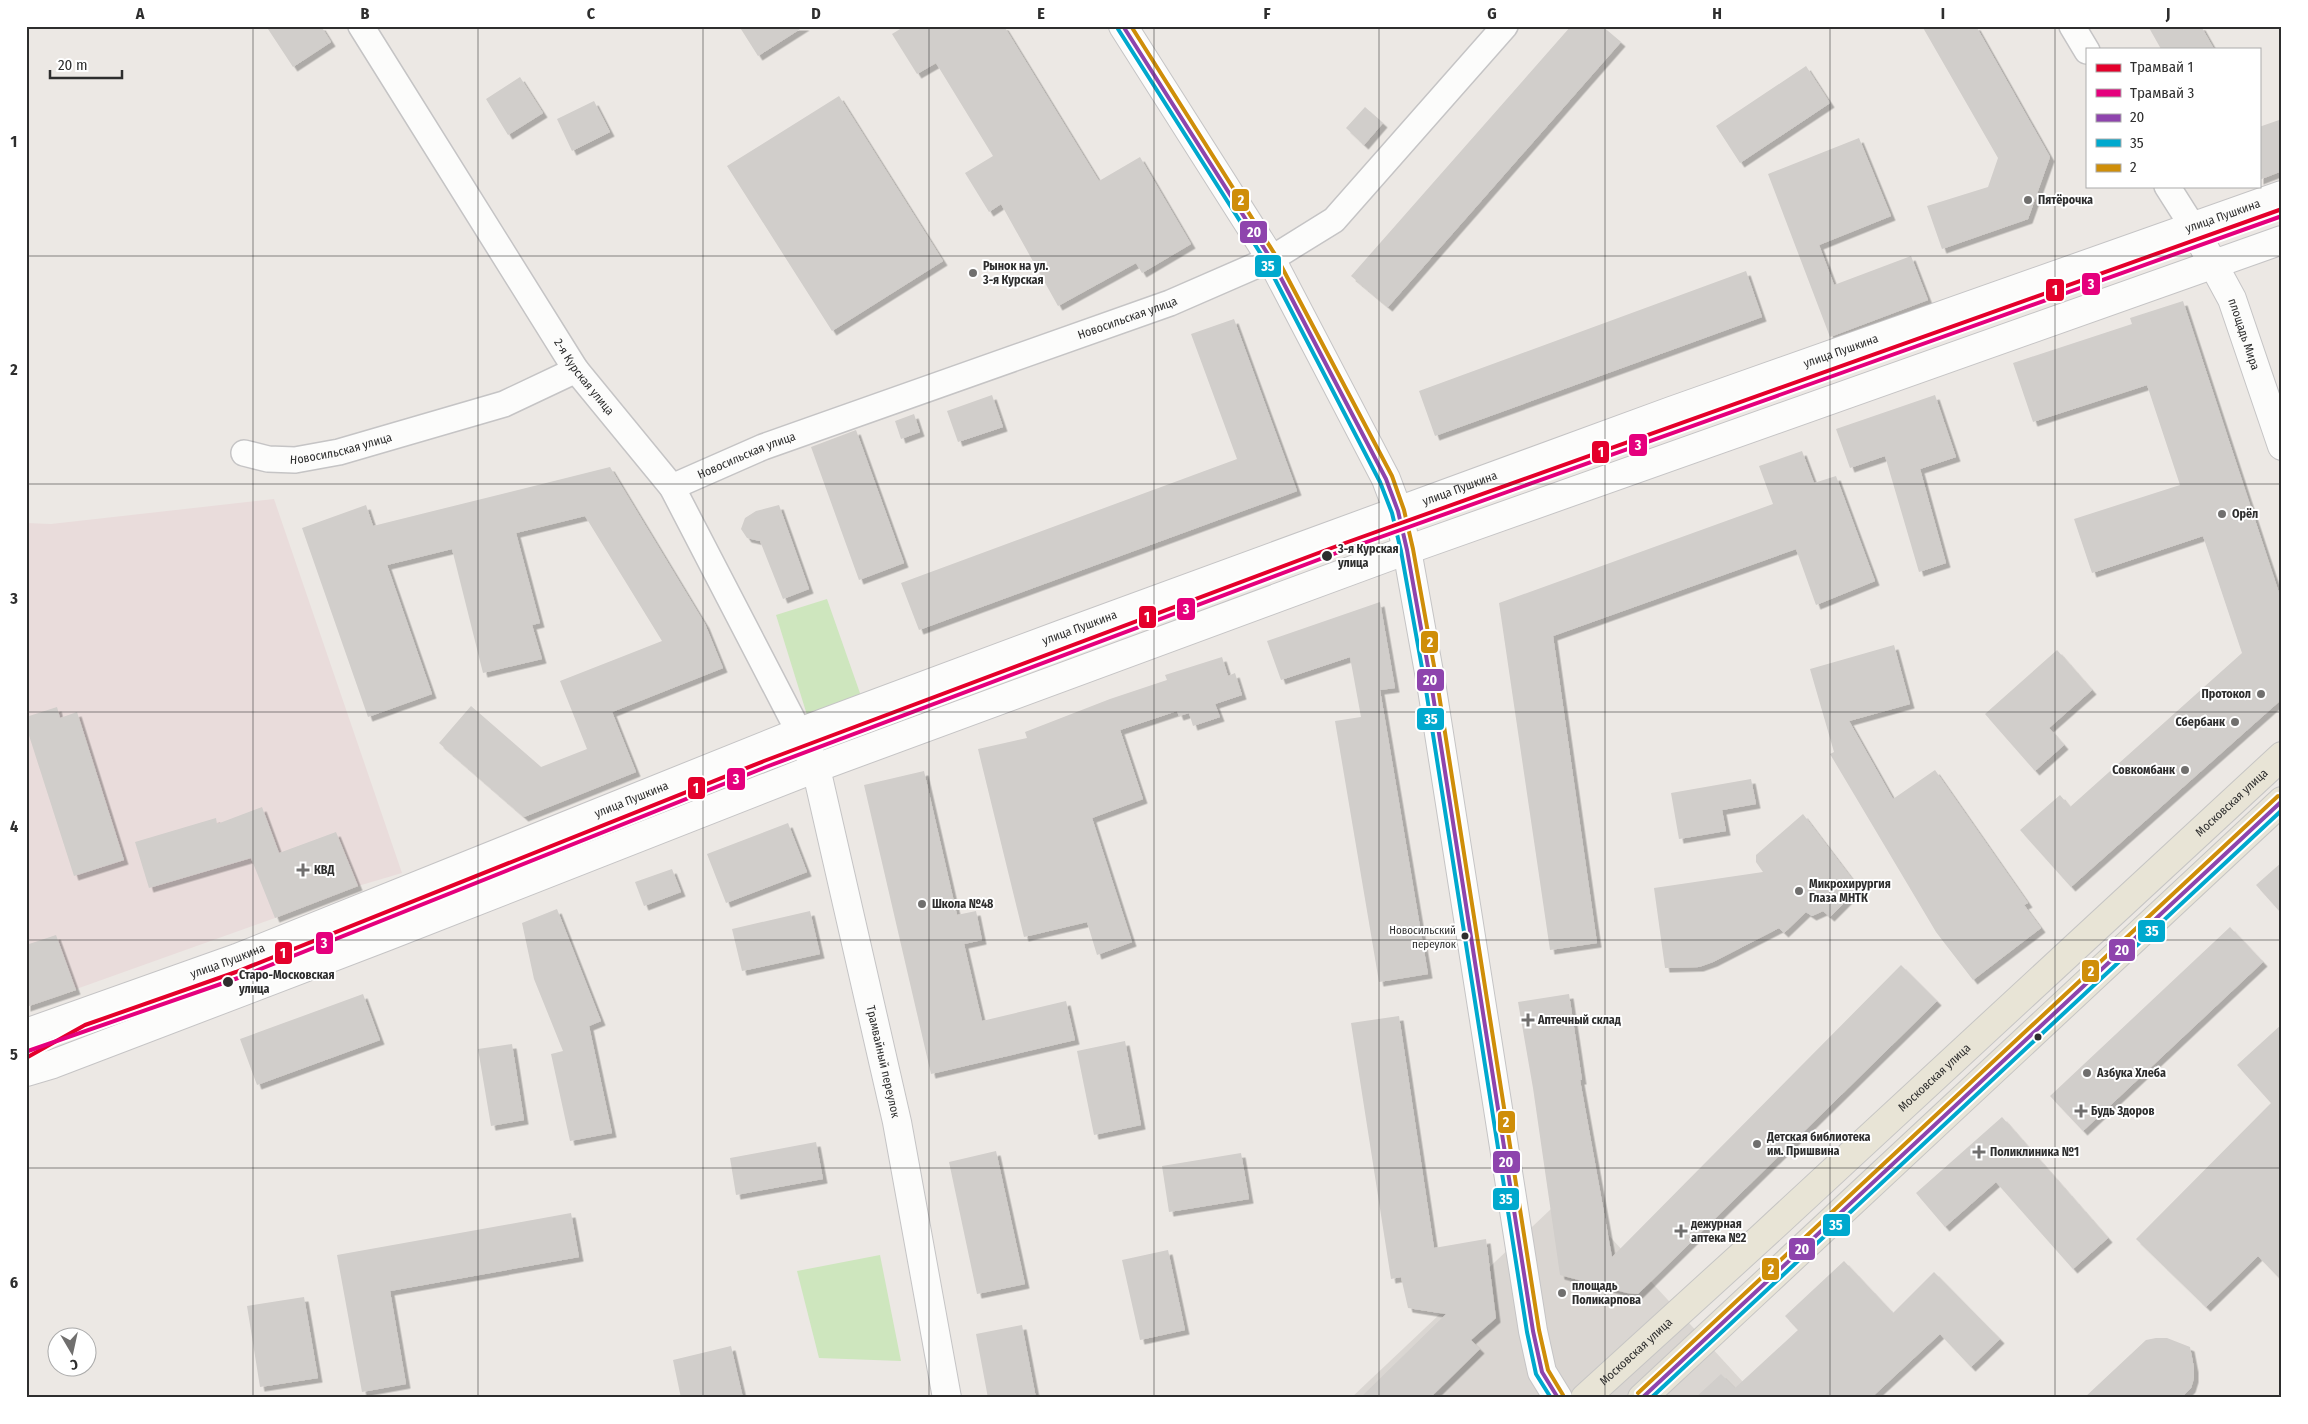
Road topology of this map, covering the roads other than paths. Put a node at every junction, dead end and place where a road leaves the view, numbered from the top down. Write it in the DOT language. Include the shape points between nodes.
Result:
graph roads {
  1 [pos="361,26"];
  2 [pos="1123,26"];
  3 [pos="1505,26"];
  4 [pos="2072,26"];
  5 [pos="2086,48"];
  6 [pos="2168,188"];
  7 [pos="2282,195"];
  8 [pos="2193,227"];
  9 [pos="2282,240"];
  10 [pos="1271,259"];
  11 [pos="2213,264"];
  12 [pos="576,370"];
  13 [pos="2282,446"];
  14 [pos="244,453"];
  15 [pos="672,487"];
  16 [pos="1398,511"];
  17 [pos="1407,550"];
  18 [pos="799,732"];
  19 [pos="2282,756"];
  20 [pos="816,768"];
  21 [pos="2282,801"];
  22 [pos="26,1033"];
  23 [pos="53,1064"];
  24 [pos="26,1072"];
  25 [pos="26,1086"];
  26 [pos="947,1398"];
  27 [pos="1558,1398"];
  28 [pos="1585,1398"];
  29 [pos="1642,1398"];
  1 -- 12 [label="street, 2-я Курская улица"];
  2 -- 10 [label="main road"];
  3 -- 10 [label="street, Новосильская улица" via="1334,220"];
  4 -- 5 [label="street"];
  6 -- 8 [label="street"];
  7 -- 8 [label="main road, улица Пушкина"];
  8 -- 11 [label="main road, площадь Мира"];
  8 -- 16 [label="main road, улица Пушкина"];
  9 -- 11 [label="main road"];
  10 -- 15 [label="street, Новосильская улица" via="1170,303 763,447"];
  10 -- 16 [label="main road" via="1386,479"];
  11 -- 13 [label="main road, площадь Мира" via="2232,299"];
  11 -- 17 [label="main road"];
  12 -- 14 [label="street, Новосильская улица" via="504,404 339,452 294,460"];
  12 -- 15 [label="street, 2-я Курская улица"];
  15 -- 18 [label="street, 2-я Курская улица"];
  16 -- 17 [label="main road"];
  16 -- 18 [label="main road, улица Пушкина"];
  17 -- 20 [label="main road"];
  17 -- 27 [label="main road" via="1432,689 1533,1331 1542,1372"];
  18 -- 20 [label="main road, Трамвайный переулок"];
  18 -- 22 [label="main road, улица Пушкина" via="238,958"];
  19 -- 28 [label="main road, Московская улица"];
  20 -- 23 [label="main road"];
  20 -- 26 [label="main road, Трамвайный переулок" via="897,1122"];
  21 -- 29 [label="main road"];
  23 -- 24 [label="main road"];
  23 -- 25 [label="main road"];
}
